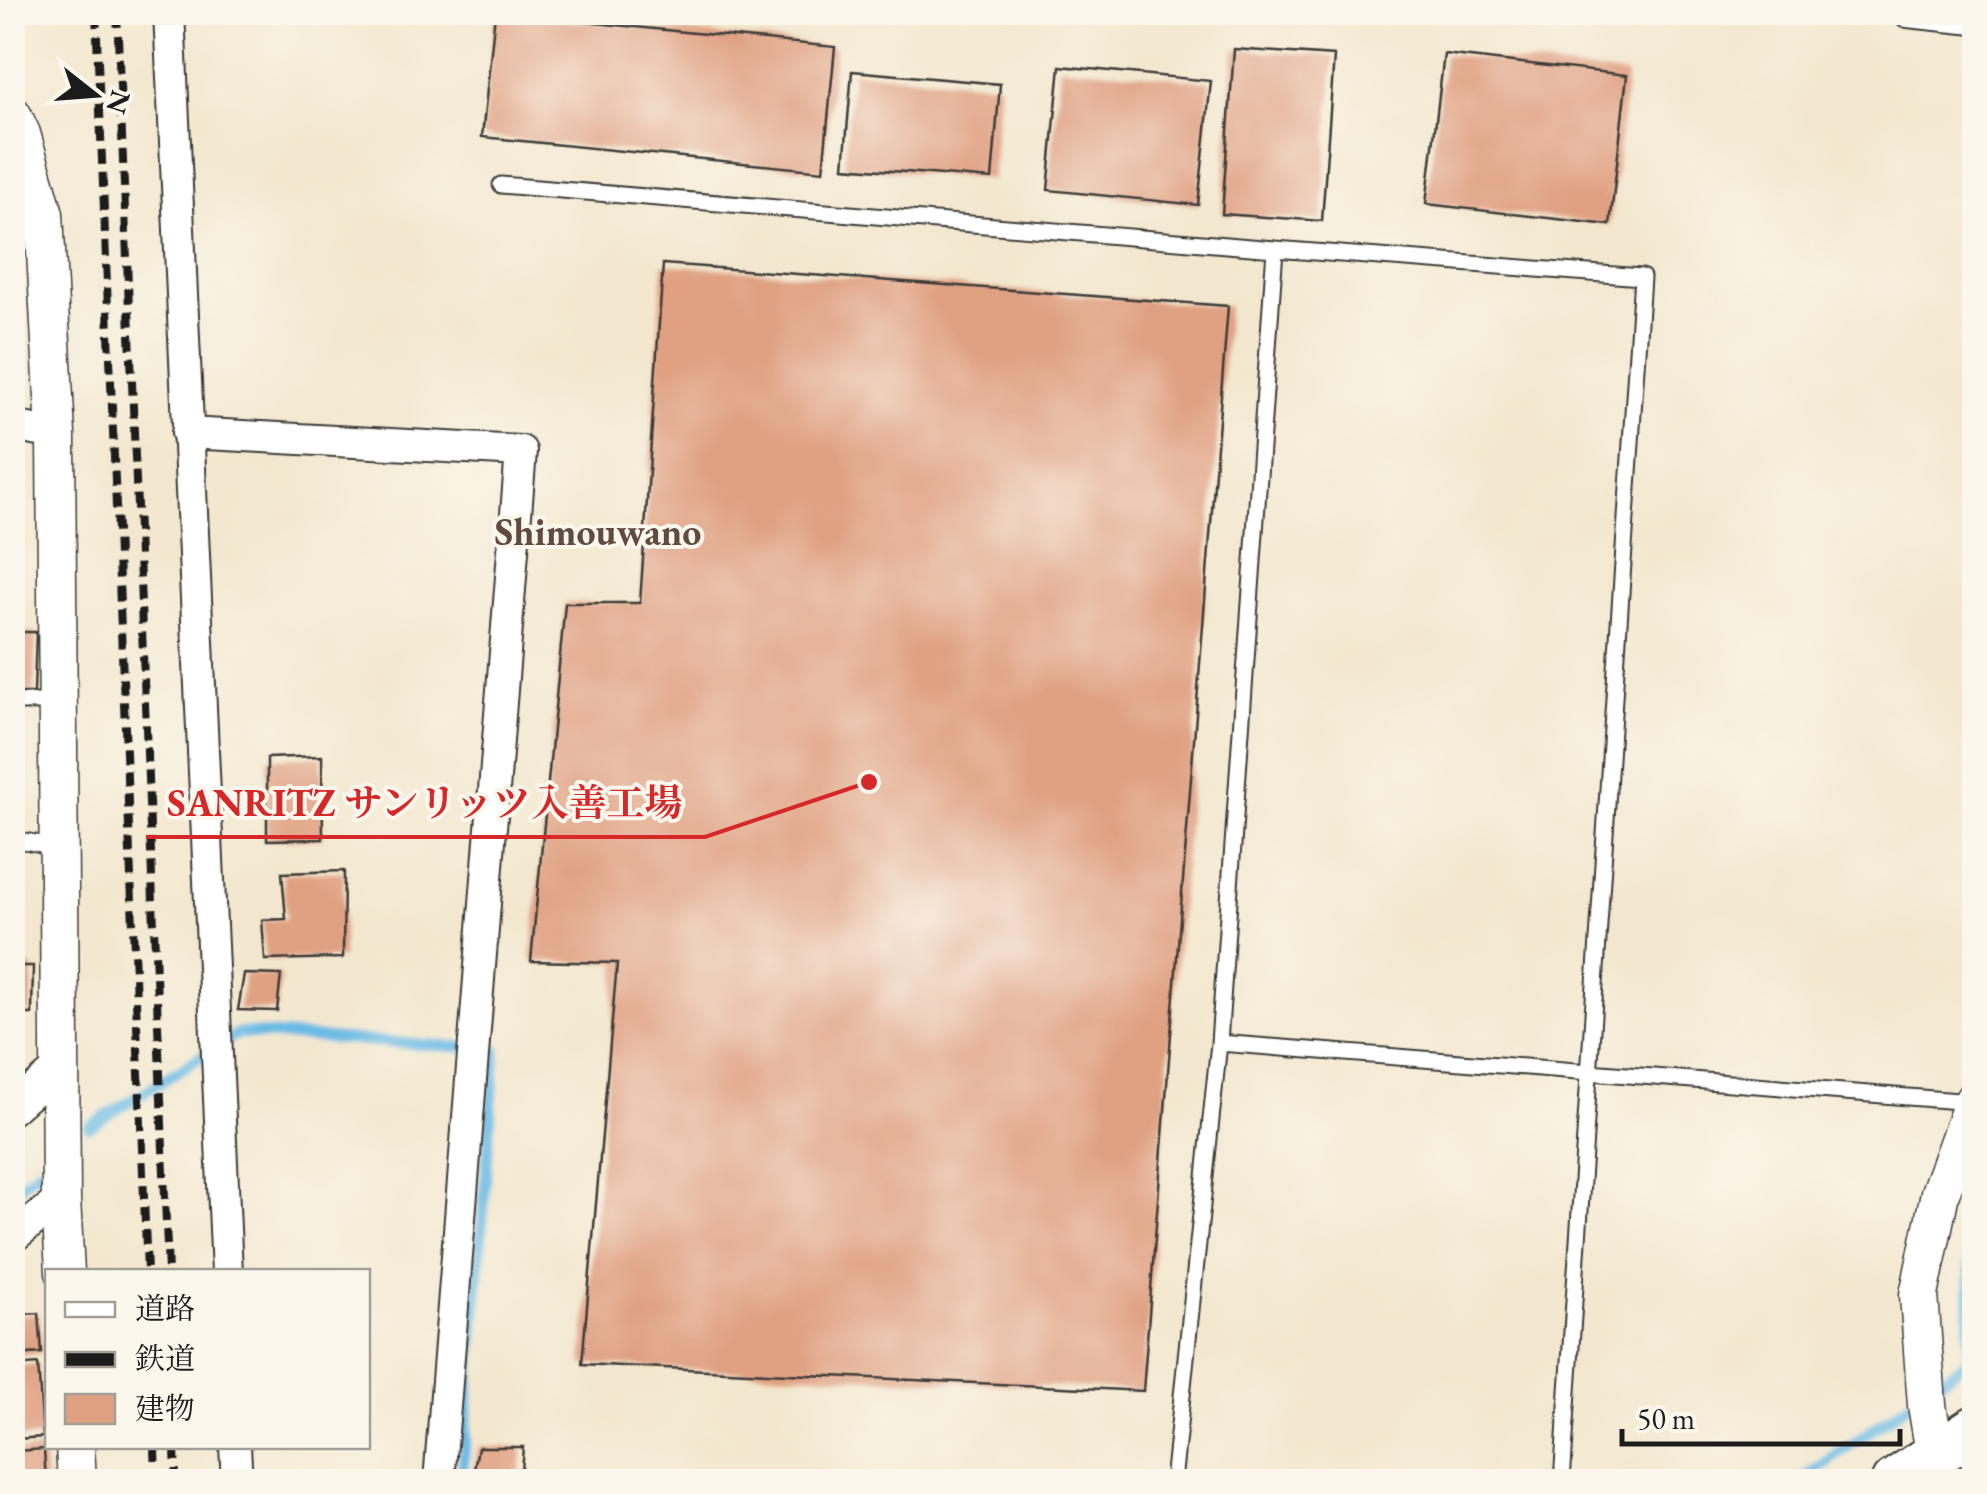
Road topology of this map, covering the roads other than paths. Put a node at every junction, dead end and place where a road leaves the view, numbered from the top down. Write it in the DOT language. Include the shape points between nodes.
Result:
graph roads {
  1 [pos="169,12"];
  2 [pos="1908,12"];
  3 [pos="1974,18"];
  4 [pos="12,116"];
  5 [pos="501,185"];
  6 [pos="1275,249"];
  7 [pos="12,426"];
  8 [pos="187,433"];
  9 [pos="56,434"];
  10 [pos="12,702"];
  11 [pos="58,702"];
  12 [pos="12,840"];
  13 [pos="59,847"];
  14 [pos="1219,1042"];
  15 [pos="60,1068"];
  16 [pos="1589,1072"];
  17 [pos="1974,1101"];
  18 [pos="12,1110"];
  19 [pos="61,1199"];
  20 [pos="12,1238"];
  21 [pos="66,1269"];
  22 [pos="227,1269"];
  23 [pos="1974,1429"];
  24 [pos="76,1449"];
  25 [pos="235,1449"];
  26 [pos="1934,1468"];
  27 [pos="78,1482"];
  28 [pos="237,1482"];
  29 [pos="439,1482"];
  30 [pos="1174,1482"];
  31 [pos="1562,1482"];
  32 [pos="1894,1482"];
  1 -- 8 [label="street"];
  2 -- 3 [label="street"];
  4 -- 9 [label="street" via="44,214"];
  5 -- 6 [label="lane"];
  6 -- 14 [label="lane"];
  6 -- 16 [label="lane" via="1642,277"];
  7 -- 9 [label="street"];
  8 -- 22 [label="street"];
  8 -- 29 [label="street" via="521,451"];
  9 -- 11 [label="street"];
  10 -- 11 [label="lane"];
  11 -- 13 [label="street"];
  12 -- 13 [label="lane"];
  13 -- 15 [label="street"];
  14 -- 16 [label="lane"];
  14 -- 30 [label="lane"];
  15 -- 18 [label="street"];
  15 -- 19 [label="street"];
  16 -- 17 [label="lane"];
  16 -- 31 [label="lane"];
  17 -- 26 [label="street" via="1940,1193 1919,1295"];
  19 -- 20 [label="street"];
  19 -- 21 [label="street"];
  23 -- 26 [label="main road"];
  24 -- 27 [label="street"];
  25 -- 28 [label="street"];
  26 -- 32 [label="main road"];
}
